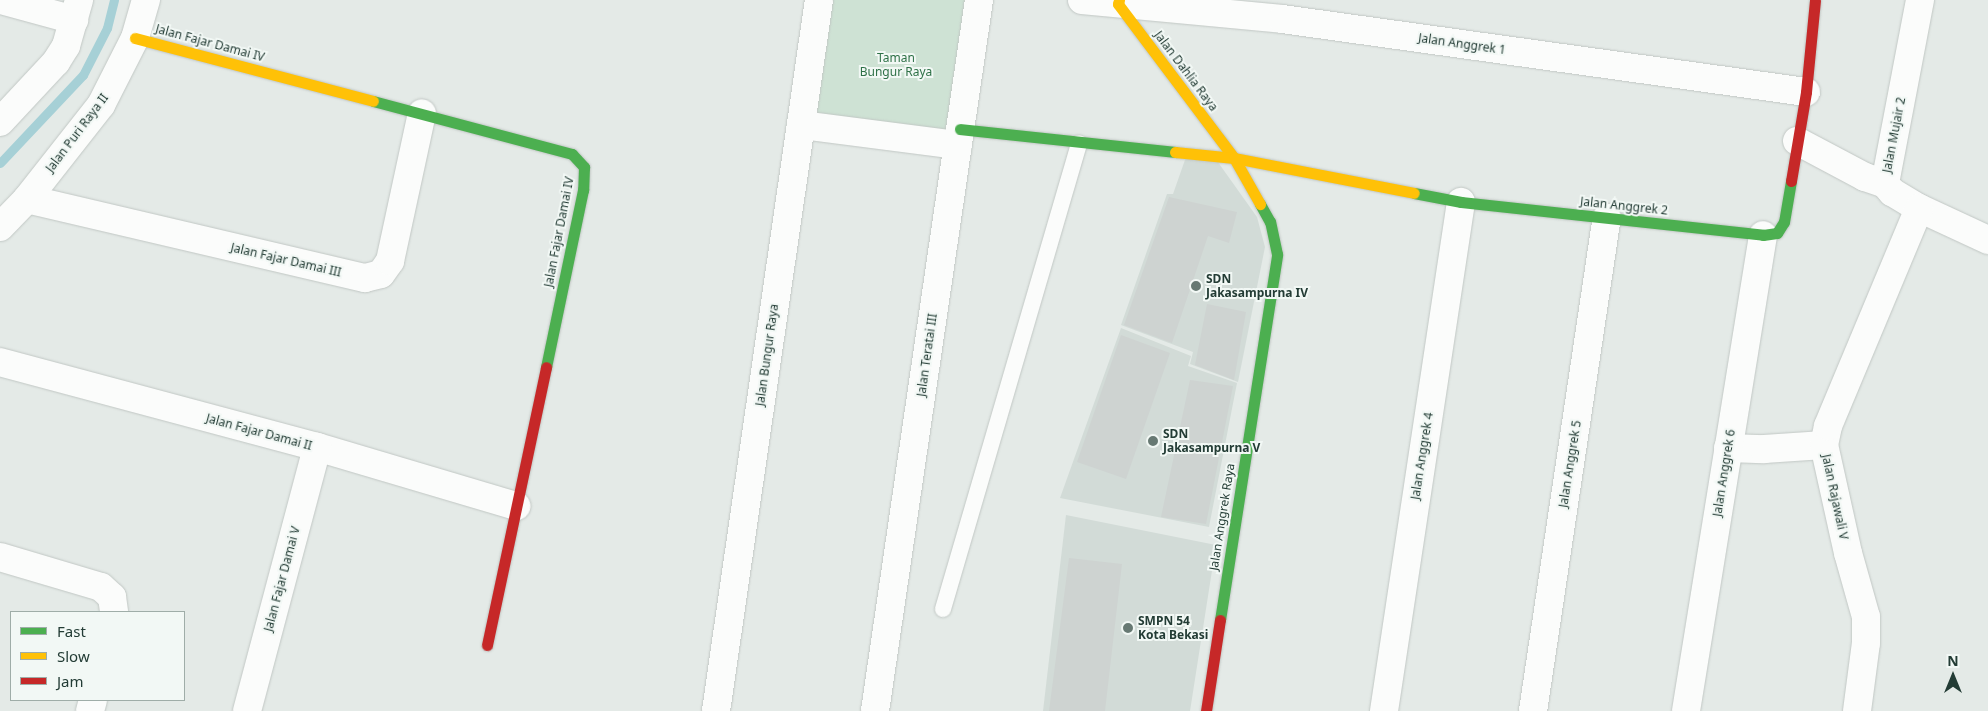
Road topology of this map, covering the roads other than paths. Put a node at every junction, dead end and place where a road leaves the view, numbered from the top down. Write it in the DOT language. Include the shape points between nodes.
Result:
graph roads {
  1 [pos="1,0"];
  2 [pos="146,0"];
  3 [pos="819,0"];
  4 [pos="979,0"];
  5 [pos="1082,0"];
  6 [pos="1815,0"];
  7 [pos="1920,0"];
  8 [pos="1118,2"];
  9 [pos="76,10"];
  10 [pos="1283,10"];
  11 [pos="135,38"];
  12 [pos="1806,92"];
  13 [pos="422,113"];
  14 [pos="0,122"];
  15 [pos="801,125"];
  16 [pos="959,137"];
  17 [pos="1797,141"];
  18 [pos="1080,143"];
  19 [pos="1234,158"];
  20 [pos="1885,184"];
  21 [pos="27,199"];
  22 [pos="1461,202"];
  23 [pos="1919,208"];
  24 [pos="1607,218"];
  25 [pos="0,227"];
  26 [pos="1763,235"];
  27 [pos="1988,240"];
  28 [pos="0,362"];
  29 [pos="1816,446"];
  30 [pos="317,447"];
  31 [pos="1728,448"];
  32 [pos="516,506"];
  33 [pos="0,557"];
  34 [pos="943,609"];
  35 [pos="114,611"];
  36 [pos="487,646"];
  37 [pos="247,711"];
  38 [pos="716,711"];
  39 [pos="875,711"];
  40 [pos="1206,711"];
  41 [pos="1384,711"];
  42 [pos="1533,711"];
  43 [pos="1686,711"];
  44 [pos="1857,711"];
  1 -- 9 [label="street"];
  2 -- 11 [label="street, Jalan Puri Raya II"];
  3 -- 15 [label="street, Jalan Bungur Raya"];
  4 -- 16 [label="street, Jalan Teratai III"];
  5 -- 8 [label="street, Jalan Anggrek 1"];
  6 -- 12 [label="street"];
  7 -- 20 [label="street, Jalan Mujair 2"];
  8 -- 10 [label="street, Jalan Anggrek 1"];
  8 -- 19 [label="street, Jalan Dahlia Raya"];
  9 -- 14 [label="street" via="66,46 56,62"];
  10 -- 12 [label="street, Jalan Anggrek 1"];
  11 -- 13 [label="street, Jalan Fajar Damai IV"];
  11 -- 21 [label="street, Jalan Puri Raya II" via="101,105"];
  12 -- 17 [label="street"];
  13 -- 21 [label="street, Jalan Fajar Damai III" via="390,261 382,274 365,278"];
  13 -- 32 [label="street, Jalan Fajar Damai IV" via="572,154 584,167 583,190"];
  15 -- 16 [label="street"];
  15 -- 38 [label="street, Jalan Bungur Raya"];
  16 -- 18 [label="street, Jalan Anggrek 2"];
  16 -- 39 [label="street, Jalan Teratai III"];
  17 -- 20 [label="street"];
  17 -- 26 [label="street" via="1784,222 1777,233"];
  18 -- 19 [label="street, Jalan Anggrek 2"];
  18 -- 34 [label="lane"];
  19 -- 22 [label="street, Jalan Anggrek 2"];
  19 -- 40 [label="street, Jalan Anggrek Raya" via="1270,222 1277,254"];
  20 -- 23 [label="street, Jalan Mujair 2"];
  21 -- 25 [label="street, Jalan Puri Raya II"];
  22 -- 24 [label="street, Jalan Anggrek 2"];
  22 -- 41 [label="street, Jalan Anggrek 4"];
  23 -- 27 [label="street, Jalan Mujair 2"];
  23 -- 29 [label="street, Jalan Rajawali V" via="1828,426"];
  24 -- 26 [label="street, Jalan Anggrek 2"];
  24 -- 42 [label="street, Jalan Anggrek 5"];
  26 -- 31 [label="street, Jalan Anggrek 6"];
  28 -- 30 [label="street, Jalan Fajar Damai II"];
  29 -- 31 [label="street"];
  29 -- 44 [label="street, Jalan Rajawali V" via="1866,617"];
  30 -- 32 [label="street, Jalan Fajar Damai II"];
  30 -- 37 [label="street, Jalan Fajar Damai V"];
  31 -- 43 [label="street, Jalan Anggrek 6"];
  32 -- 36 [label="street, Jalan Fajar Damai IV"];
  33 -- 35 [label="street" via="101,586 112,597"];
}
